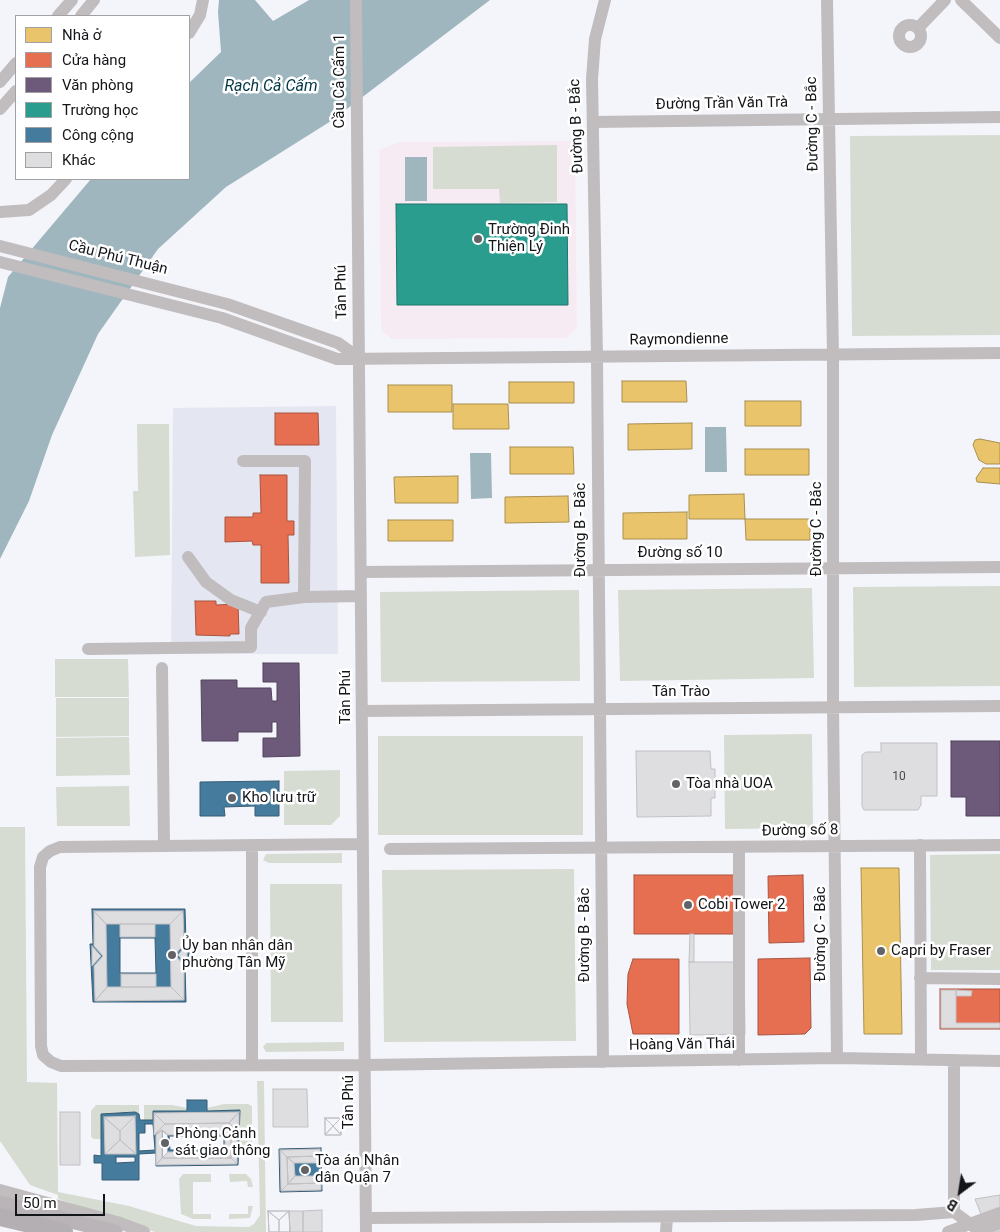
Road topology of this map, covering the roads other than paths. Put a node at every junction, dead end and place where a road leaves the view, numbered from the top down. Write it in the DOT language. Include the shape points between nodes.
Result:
graph roads {
  1 [pos="72,0"];
  2 [pos="94,0"];
  3 [pos="203,0"];
  4 [pos="356,0"];
  5 [pos="605,0"];
  6 [pos="827,0"];
  7 [pos="946,0"];
  8 [pos="961,0"];
  9 [pos="59,15"];
  10 [pos="82,15"];
  11 [pos="918,28"];
  12 [pos="190,31"];
  13 [pos="1000,38"];
  14 [pos="15,65"];
  15 [pos="0,82"];
  16 [pos="15,92"];
  17 [pos="0,109"];
  18 [pos="1000,117"];
  19 [pos="828,119"];
  20 [pos="594,122"];
  21 [pos="357,162"];
  22 [pos="65,180"];
  23 [pos="0,212"];
  24 [pos="0,246"];
  25 [pos="0,262"];
  26 [pos="1000,354"];
  27 [pos="833,355"];
  28 [pos="597,357"];
  29 [pos="359,358"];
  30 [pos="243,461"];
  31 [pos="188,557"];
  32 [pos="1000,567"];
  33 [pos="833,568"];
  34 [pos="598,570"];
  35 [pos="361,572"];
  36 [pos="361,596"];
  37 [pos="304,597"];
  38 [pos="261,612"];
  39 [pos="88,649"];
  40 [pos="162,668"];
  41 [pos="1000,706"];
  42 [pos="833,707"];
  43 [pos="599,709"];
  44 [pos="362,711"];
  45 [pos="363,844"];
  46 [pos="164,845"];
  47 [pos="920,845"];
  48 [pos="1000,845"];
  49 [pos="252,846"];
  50 [pos="837,847"];
  51 [pos="739,848"];
  52 [pos="390,849"];
  53 [pos="601,849"];
  54 [pos="920,978"];
  55 [pos="1000,979"];
  56 [pos="837,1058"];
  57 [pos="921,1058"];
  58 [pos="739,1060"];
  59 [pos="954,1060"];
  60 [pos="1000,1061"];
  61 [pos="603,1062"];
  62 [pos="252,1064"];
  63 [pos="365,1065"];
  64 [pos="0,1190"];
  65 [pos="0,1203"];
  66 [pos="954,1212"];
  67 [pos="1000,1212"];
  68 [pos="0,1216"];
  69 [pos="667,1217"];
  70 [pos="366,1218"];
  71 [pos="1000,1223"];
  72 [pos="976,1229"];
  73 [pos="64,1232"];
  74 [pos="115,1232"];
  75 [pos="144,1232"];
  76 [pos="366,1232"];
  77 [pos="666,1232"];
  78 [pos="948,1232"];
  1 -- 9 [label="street"];
  2 -- 10 [label="street"];
  3 -- 12 [label="street" via="200,15"];
  4 -- 21 [label="street, Cầu Cả Cấm 1"];
  5 -- 20 [label="street, Đường B - Bắc" via="593,52"];
  6 -- 19 [label="street, Đường C - Bắc"];
  7 -- 11 [label="street"];
  8 -- 13 [label="street"];
  14 -- 15 [label="street"];
  16 -- 17 [label="street"];
  18 -- 19 [label="street, Đường Trần Văn Trà"];
  19 -- 20 [label="street, Đường Trần Văn Trà"];
  19 -- 27 [label="street, Đường C - Bắc"];
  20 -- 28 [label="street, Đường B - Bắc"];
  21 -- 29 [label="street, Tân Phú"];
  22 -- 23 [label="street" via="51,195 29,210"];
  24 -- 29 [label="street, Cầu Phú Thuận" via="226,304 338,343"];
  25 -- 29 [label="street, Raymondienne" via="222,318 337,359"];
  26 -- 27 [label="street, Raymondienne"];
  27 -- 28 [label="street, Raymondienne"];
  27 -- 33 [label="street, Đường C - Bắc"];
  28 -- 29 [label="street, Raymondienne"];
  28 -- 34 [label="street, Đường B - Bắc"];
  29 -- 35 [label="street, Tân Phú"];
  30 -- 37 [label="street" via="305,461"];
  31 -- 38 [label="street" via="206,582 231,600"];
  32 -- 33 [label="street, Đường số 10"];
  33 -- 34 [label="street, Đường số 10"];
  33 -- 42 [label="street, Đường C - Bắc"];
  34 -- 35 [label="street, Đường số 10"];
  34 -- 43 [label="street, Đường B - Bắc"];
  35 -- 36 [label="street, Tân Phú"];
  36 -- 37 [label="street"];
  36 -- 44 [label="street, Tân Phú"];
  37 -- 38 [label="street" via="266,602"];
  38 -- 39 [label="street" via="251,628 251,647"];
  40 -- 46 [label="street"];
  41 -- 42 [label="street, Tân Trào"];
  42 -- 43 [label="street, Tân Trào"];
  42 -- 50 [label="street, Đường C - Bắc"];
  43 -- 44 [label="street, Tân Trào"];
  43 -- 53 [label="street, Đường B - Bắc"];
  44 -- 45 [label="street, Tân Phú"];
  45 -- 49 [label="street"];
  45 -- 63 [label="street, Tân Phú"];
  46 -- 49 [label="street"];
  46 -- 62 [label="street, Hoàng Văn Thái" via="60,847 43,858 40,867 43,1055 61,1066"];
  47 -- 48 [label="street, Đường số 8"];
  47 -- 50 [label="street, Đường số 8"];
  47 -- 54 [label="street"];
  49 -- 62 [label="street"];
  50 -- 51 [label="street, Đường số 8"];
  50 -- 56 [label="street, Đường C - Bắc"];
  51 -- 53 [label="street, Đường số 8"];
  51 -- 58 [label="street"];
  52 -- 53 [label="street, Đường số 8"];
  53 -- 61 [label="street, Đường B - Bắc"];
  54 -- 55 [label="street"];
  54 -- 57 [label="street"];
  56 -- 57 [label="street, Hoàng Văn Thái"];
  56 -- 58 [label="street, Hoàng Văn Thái"];
  57 -- 59 [label="street, Hoàng Văn Thái"];
  58 -- 61 [label="street, Hoàng Văn Thái"];
  59 -- 60 [label="street, Hoàng Văn Thái"];
  59 -- 66 [label="street"];
  61 -- 63 [label="street, Hoàng Văn Thái"];
  62 -- 63 [label="street, Hoàng Văn Thái"];
  63 -- 70 [label="street, Tân Phú"];
  64 -- 75 [label="street"];
  65 -- 74 [label="main road"];
  66 -- 69 [label="street"];
  66 -- 72 [label="street"];
  67 -- 72 [label="street"];
  68 -- 73 [label="highway"];
  69 -- 70 [label="street"];
  69 -- 77 [label="street"];
  70 -- 76 [label="street, Tân Phú"];
  71 -- 72 [label="street"];
  72 -- 78 [label="street"];
}
